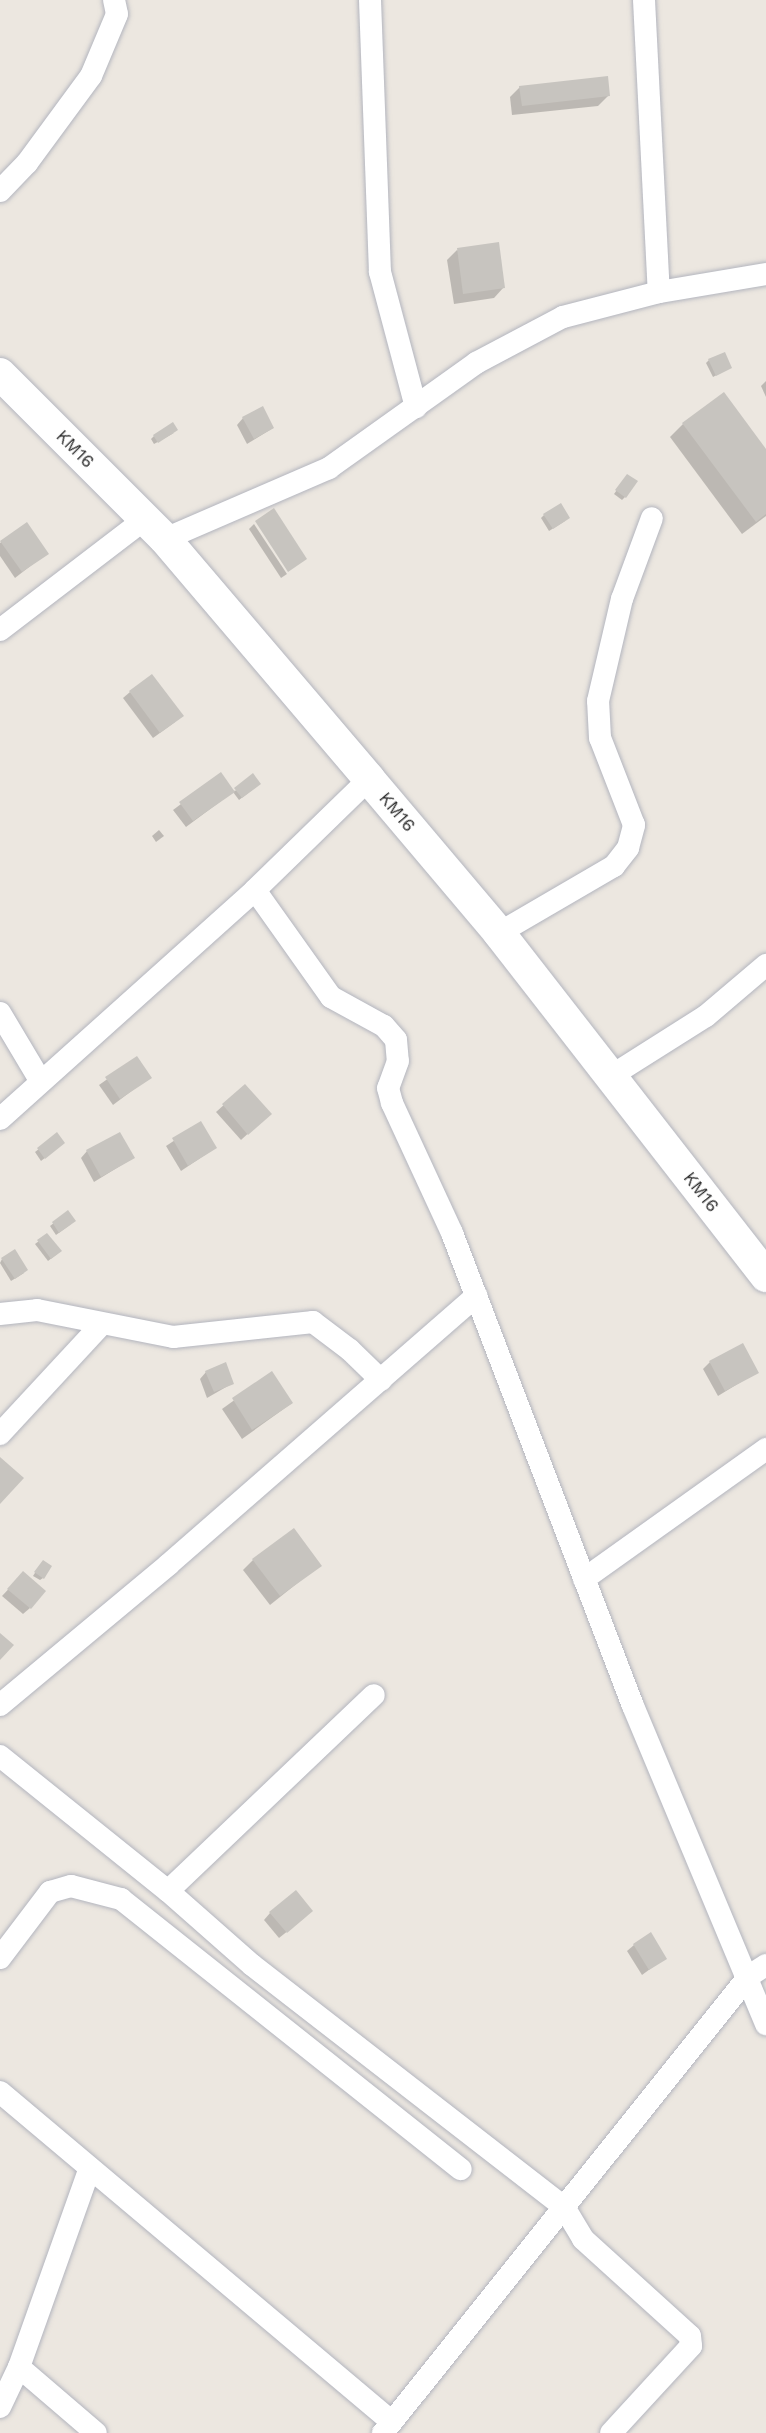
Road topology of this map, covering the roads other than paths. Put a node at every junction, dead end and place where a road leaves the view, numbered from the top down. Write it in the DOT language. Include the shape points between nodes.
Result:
graph roads {
  1 [pos="114,0"];
  2 [pos="370,0"];
  3 [pos="644,0"];
  4 [pos="0,191"];
  5 [pos="766,273"];
  6 [pos="659,292"];
  7 [pos="5,388"];
  8 [pos="416,406"];
  9 [pos="652,518"];
  10 [pos="155,529"];
  11 [pos="0,630"];
  12 [pos="369,778"];
  13 [pos="255,890"];
  14 [pos="499,933"];
  15 [pos="766,965"];
  16 [pos="0,1013"];
  17 [pos="612,1076"];
  18 [pos="40,1080"];
  19 [pos="0,1119"];
  20 [pos="766,1275"];
  21 [pos="476,1296"];
  22 [pos="0,1314"];
  23 [pos="101,1325"];
  24 [pos="381,1380"];
  25 [pos="0,1434"];
  26 [pos="766,1449"];
  27 [pos="584,1579"];
  28 [pos="374,1695"];
  29 [pos="0,1705"];
  30 [pos="0,1756"];
  31 [pos="168,1891"];
  32 [pos="0,1958"];
  33 [pos="757,1970"];
  34 [pos="766,2024"];
  35 [pos="0,2092"];
  36 [pos="90,2168"];
  37 [pos="461,2169"];
  38 [pos="564,2207"];
  39 [pos="19,2367"];
  40 [pos="0,2407"];
  41 [pos="388,2427"];
  42 [pos="96,2433"];
  43 [pos="611,2433"];
  1 -- 4 [label="street" via="117,14 92,76 27,164"];
  2 -- 8 [label="street" via="380,272"];
  3 -- 6 [label="street"];
  5 -- 6 [label="street"];
  6 -- 8 [label="street" via="563,317 526,334 476,363"];
  7 -- 10 [label="street, KM16"];
  8 -- 10 [label="street" via="328,468"];
  9 -- 14 [label="street" via="622,599 598,701 600,738 634,825 628,848 614,866"];
  10 -- 11 [label="street"];
  10 -- 12 [label="street, KM16"];
  12 -- 13 [label="street"];
  12 -- 14 [label="street, KM16"];
  13 -- 18 [label="street"];
  13 -- 21 [label="street" via="331,997 384,1026 396,1040 398,1061 388,1088 392,1102 452,1233"];
  14 -- 17 [label="street, KM16"];
  15 -- 17 [label="street" via="706,1017"];
  16 -- 18 [label="street"];
  17 -- 20 [label="street, KM16"];
  18 -- 19 [label="street"];
  21 -- 24 [label="street"];
  21 -- 27 [label="street"];
  22 -- 23 [label="street" via="37,1310"];
  23 -- 24 [label="street" via="172,1337 313,1322"];
  23 -- 25 [label="street"];
  24 -- 29 [label="street"];
  26 -- 27 [label="street"];
  27 -- 33 [label="street" via="697,1864"];
  28 -- 31 [label="street"];
  30 -- 31 [label="street"];
  31 -- 38 [label="street" via="252,1965"];
  32 -- 37 [label="street" via="50,1892 71,1886 121,1899"];
  33 -- 34 [label="street"];
  33 -- 38 [label="street"];
  35 -- 36 [label="street"];
  36 -- 39 [label="street"];
  36 -- 41 [label="street"];
  38 -- 41 [label="street"];
  38 -- 43 [label="street" via="583,2239 655,2301 692,2341"];
  39 -- 40 [label="street"];
  39 -- 42 [label="street"];
}
